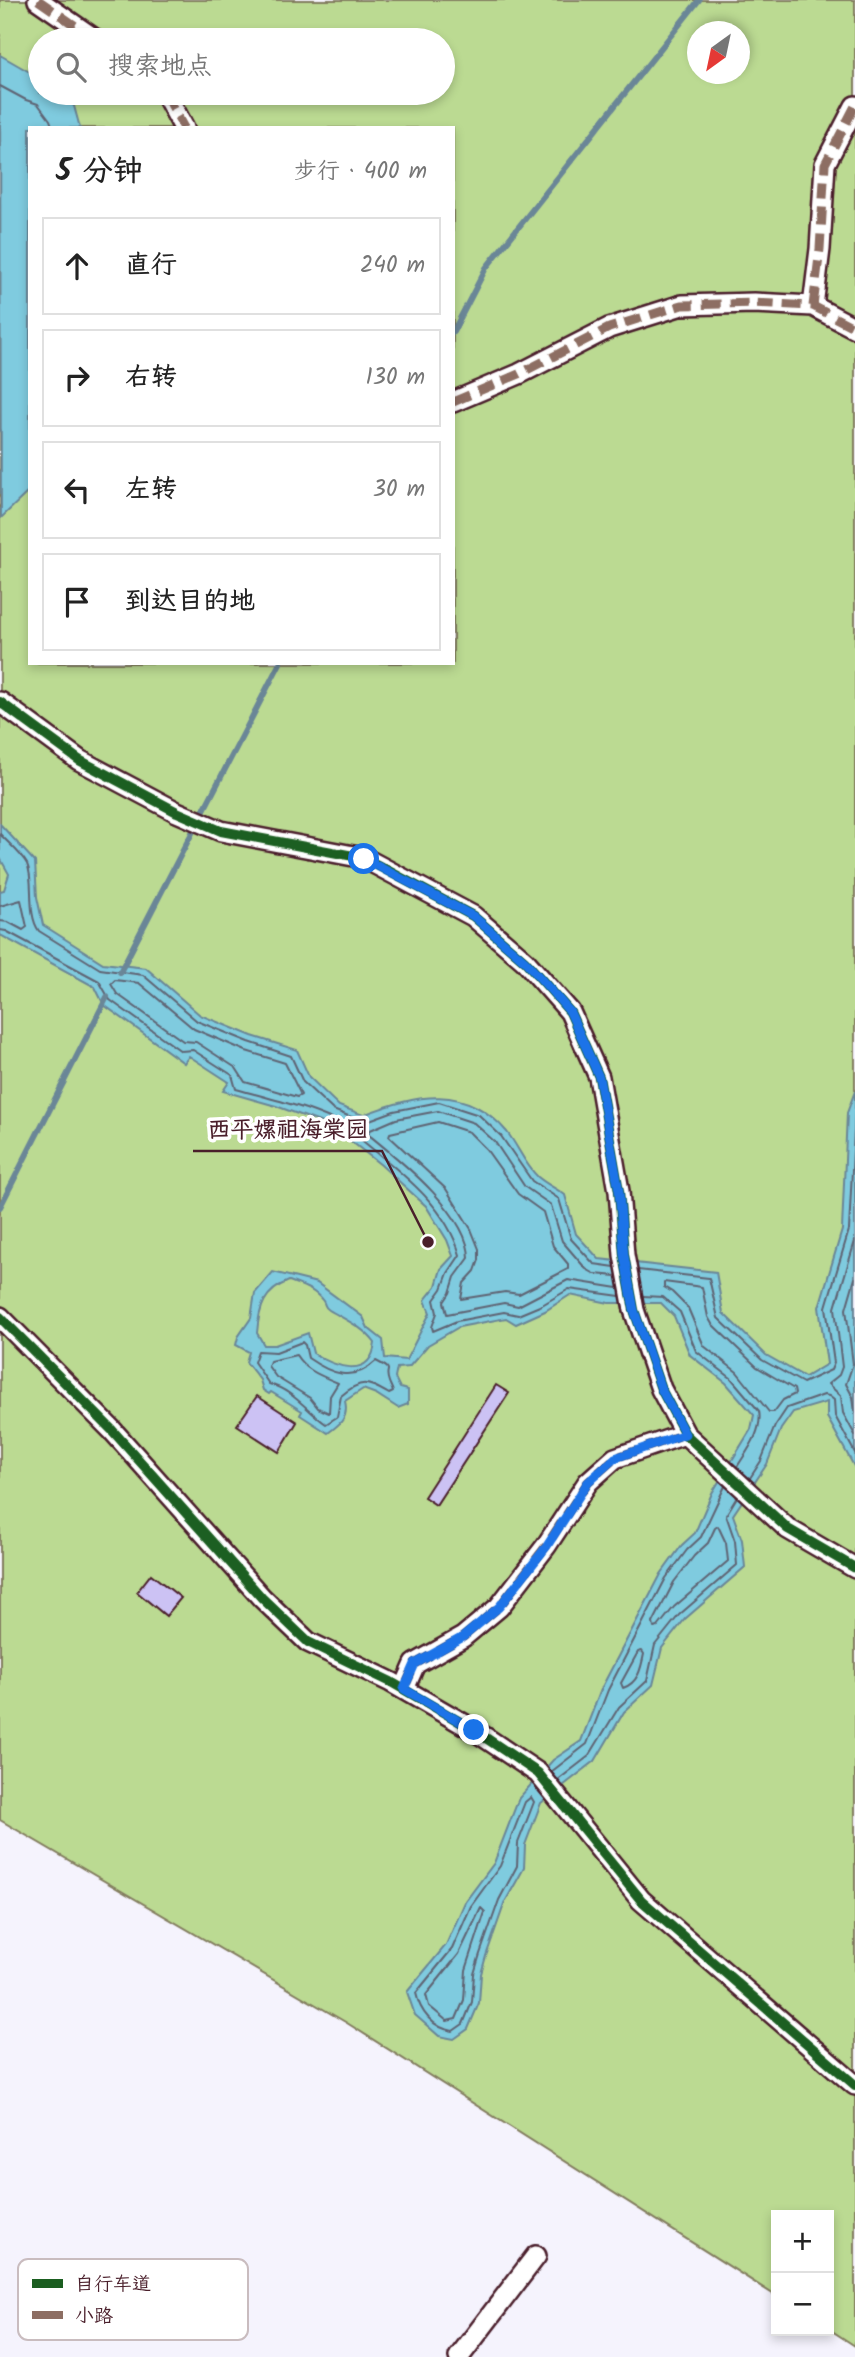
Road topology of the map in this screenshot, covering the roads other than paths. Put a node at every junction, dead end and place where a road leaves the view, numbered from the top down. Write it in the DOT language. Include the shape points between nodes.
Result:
graph roads {
  1 [pos="38,0"];
  2 [pos="79,28"];
  3 [pos="172,105"];
  4 [pos="855,106"];
  5 [pos="183,126"];
  6 [pos="813,306"];
  7 [pos="855,328"];
  8 [pos="455,401"];
  9 [pos="0,702"];
  10 [pos="0,1317"];
  11 [pos="685,1434"];
  12 [pos="855,1569"];
  13 [pos="404,1689"];
  14 [pos="855,2085"];
  15 [pos="536,2256"];
  16 [pos="459,2357"];
  1 -- 2 [label="street"];
  3 -- 5 [label="street"];
  4 -- 6 [label="street" via="825,164"];
  6 -- 7 [label="street"];
  6 -- 8 [label="street" via="682,305 609,328"];
  9 -- 11 [label="street" via="79,760 177,812 220,831 364,859 473,916 525,961 570,1012 599,1077 634,1310 661,1389"];
  10 -- 13 [label="street" via="112,1430 262,1598 308,1642"];
  11 -- 12 [label="street" via="788,1528"];
  11 -- 13 [label="street" via="615,1458 588,1482 547,1546 499,1607 463,1637 415,1664"];
  13 -- 14 [label="street" via="538,1773 641,1900"];
  15 -- 16 [label="street"];
}
